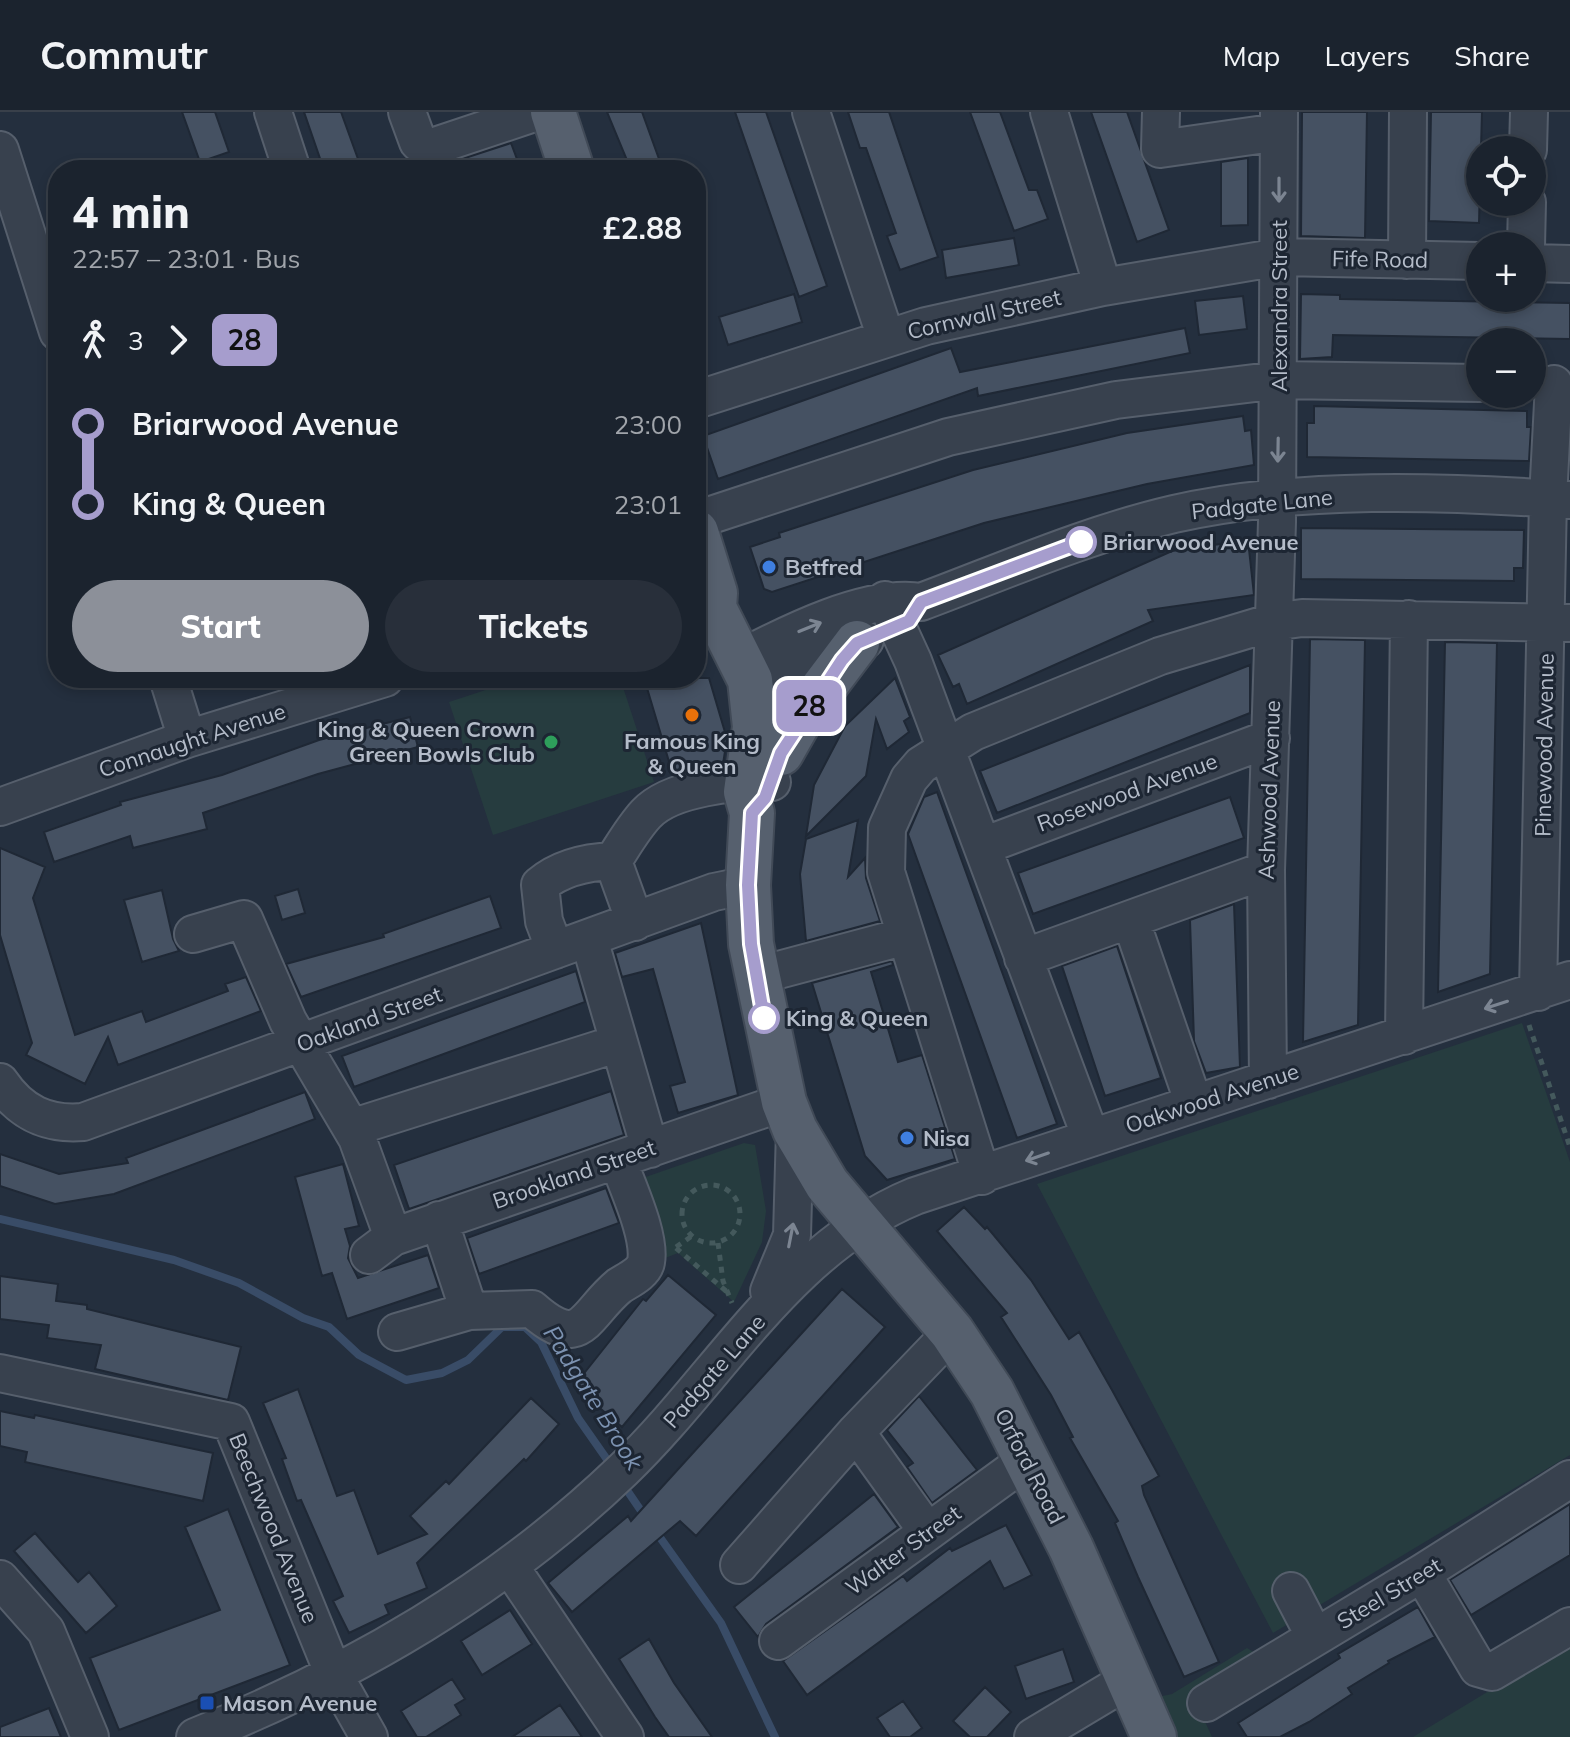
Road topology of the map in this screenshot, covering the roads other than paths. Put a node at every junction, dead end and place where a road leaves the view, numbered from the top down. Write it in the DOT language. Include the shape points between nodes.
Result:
graph roads {
  1 [pos="273,112"];
  2 [pos="407,112"];
  3 [pos="537,112"];
  4 [pos="553,112"];
  5 [pos="811,112"];
  6 [pos="1049,112"];
  7 [pos="1161,112"];
  8 [pos="1408,112"];
  9 [pos="1529,112"];
  10 [pos="1279,122"];
  11 [pos="1528,136"];
  12 [pos="0,150"];
  13 [pos="289,160"];
  14 [pos="569,160"];
  15 [pos="1279,257"];
  16 [pos="1407,260"];
  17 [pos="1466,261"];
  18 [pos="1546,263"];
  19 [pos="1570,264"];
  20 [pos="1103,287"];
  21 [pos="48,301"];
  22 [pos="886,338"];
  23 [pos="1279,380"];
  24 [pos="1466,383"];
  25 [pos="1552,384"];
  26 [pos="706,397"];
  27 [pos="1559,499"];
  28 [pos="1277,500"];
  29 [pos="706,517"];
  30 [pos="706,557"];
  31 [pos="901,610"];
  32 [pos="1409,619"];
  33 [pos="1273,622"];
  34 [pos="1558,622"];
  35 [pos="739,640"];
  36 [pos="857,643"];
  37 [pos="171,688"];
  38 [pos="353,688"];
  39 [pos="1271,738"];
  40 [pos="187,739"];
  41 [pos="945,748"];
  42 [pos="763,782"];
  43 [pos="0,807"];
  44 [pos="983,846"];
  45 [pos="613,861"];
  46 [pos="1266,870"];
  47 [pos="748,885"];
  48 [pos="1131,921"];
  49 [pos="635,922"];
  50 [pos="193,934"];
  51 [pos="906,936"];
  52 [pos="589,939"];
  53 [pos="555,950"];
  54 [pos="1023,958"];
  55 [pos="756,976"];
  56 [pos="1543,990"];
  57 [pos="1404,1036"];
  58 [pos="303,1043"];
  59 [pos="619,1043"];
  60 [pos="1268,1080"];
  61 [pos="0,1082"];
  62 [pos="1194,1104"];
  63 [pos="790,1116"];
  64 [pos="351,1128"];
  65 [pos="1091,1138"];
  66 [pos="634,1154"];
  67 [pos="982,1176"];
  68 [pos="439,1220"];
  69 [pos="858,1224"];
  70 [pos="469,1311"];
  71 [pos="397,1332"];
  72 [pos="748,1332"];
  73 [pos="952,1332"];
  74 [pos="0,1373"];
  75 [pos="856,1432"];
  76 [pos="1028,1459"];
  77 [pos="1570,1479"];
  78 [pos="927,1531"];
  79 [pos="739,1565"];
  80 [pos="511,1568"];
  81 [pos="1422,1573"];
  82 [pos="0,1579"];
  83 [pos="1291,1591"];
  84 [pos="1570,1626"];
  85 [pos="1315,1637"];
  86 [pos="778,1641"];
  87 [pos="334,1675"];
  88 [pos="1128,1680"];
  89 [pos="1206,1703"];
  90 [pos="90,1737"];
  91 [pos="195,1737"];
  92 [pos="369,1737"];
  93 [pos="625,1737"];
  94 [pos="1033,1737"];
  95 [pos="1154,1737"];
  1 -- 13 [label="street"];
  2 -- 3 [label="street" via="426,149"];
  4 -- 14 [label="main road"];
  5 -- 22 [label="street"];
  6 -- 20 [label="street"];
  7 -- 10 [label="street" via="1160,149"];
  8 -- 16 [label="street"];
  9 -- 11 [label="street"];
  10 -- 15 [label="street, Alexandra Street, one-way"];
  12 -- 21 [label="street"];
  15 -- 16 [label="street, Fife Road"];
  15 -- 20 [label="street, Cornwall Street"];
  15 -- 23 [label="street, Alexandra Street"];
  16 -- 17 [label="street, Fife Road"];
  18 -- 19 [label="street"];
  20 -- 22 [label="street, Cornwall Street"];
  22 -- 26 [label="street, Cornwall Street"];
  23 -- 24 [label="street"];
  23 -- 28 [label="street, Alexandra Street, one-way"];
  23 -- 29 [label="street" via="1116,400 948,437"];
  25 -- 27 [label="street, Pinewood Avenue"];
  27 -- 28 [label="street, Padgate Lane" via="1370,494"];
  27 -- 34 [label="street, Pinewood Avenue"];
  28 -- 31 [label="street, Padgate Lane" via="1177,513 1110,531"];
  28 -- 33 [label="street, Ashwood Avenue"];
  30 -- 35 [label="main road"];
  35 -- 31 [label="street, Padgate Lane, one-way"];
  31 -- 36 [label="street, Padgate Lane"];
  31 -- 41 [label="street" via="913,661"];
  32 -- 33 [label="street"];
  32 -- 34 [label="street"];
  32 -- 57 [label="street"];
  33 -- 39 [label="street, Ashwood Avenue"];
  33 -- 41 [label="street" via="1160,656"];
  34 -- 56 [label="street, Pinewood Avenue"];
  35 -- 36 [label="street, Padgate Lane"];
  35 -- 42 [label="main road"];
  36 -- 42 [label="main road" via="802,716"];
  37 -- 40 [label="street"];
  38 -- 40 [label="street, Connaught Avenue"];
  39 -- 44 [label="street, Rosewood Avenue"];
  39 -- 46 [label="street, Ashwood Avenue"];
  40 -- 43 [label="street, Connaught Avenue"];
  41 -- 44 [label="street"];
  41 -- 51 [label="street" via="909,779 887,828 886,872"];
  42 -- 45 [label="street" via="684,793 647,812"];
  42 -- 47 [label="main road"];
  44 -- 54 [label="street"];
  45 -- 49 [label="street"];
  45 -- 53 [label="street" via="591,861 551,875 540,885 544,921"];
  46 -- 48 [label="street"];
  46 -- 60 [label="street, Ashwood Avenue"];
  47 -- 49 [label="street, Oakland Street"];
  47 -- 55 [label="main road"];
  48 -- 54 [label="street"];
  48 -- 62 [label="street"];
  49 -- 52 [label="street, Oakland Street"];
  50 -- 58 [label="street" via="244,919 288,1021"];
  51 -- 55 [label="street"];
  51 -- 67 [label="street"];
  52 -- 53 [label="street, Oakland Street"];
  52 -- 59 [label="street"];
  53 -- 58 [label="street, Oakland Street"];
  54 -- 65 [label="street"];
  55 -- 63 [label="main road"];
  56 -- 57 [label="street, Oakwood Avenue, one-way"];
  57 -- 60 [label="street, Oakwood Avenue"];
  58 -- 61 [label="street, Oakland Street" via="83,1122 42,1120"];
  58 -- 64 [label="street"];
  59 -- 64 [label="street"];
  59 -- 66 [label="street"];
  60 -- 62 [label="street, Oakwood Avenue"];
  62 -- 65 [label="street, Oakwood Avenue"];
  63 -- 66 [label="street, Brookland Street"];
  63 -- 69 [label="main road" via="827,1184"];
  72 -- 63 [label="street, one-way" via="792,1235"];
  64 -- 68 [label="street, Brookland Street" via="381,1246"];
  65 -- 67 [label="street, Oakwood Avenue, one-way"];
  66 -- 68 [label="street, Brookland Street"];
  66 -- 70 [label="street" via="647,1259 594,1317 573,1329 552,1327 532,1309"];
  67 -- 69 [label="street, Oakwood Avenue" via="915,1196"];
  68 -- 70 [label="street"];
  69 -- 72 [label="street, Padgate Lane" via="815,1256"];
  69 -- 73 [label="main road, Orford Road"];
  70 -- 71 [label="street"];
  72 -- 80 [label="street, Padgate Lane" via="618,1475"];
  73 -- 75 [label="street"];
  73 -- 76 [label="main road, Orford Road"];
  74 -- 87 [label="street, Beechwood Avenue" via="231,1422"];
  75 -- 78 [label="street"];
  75 -- 79 [label="street"];
  76 -- 78 [label="street, Walter Street"];
  76 -- 88 [label="main road, Orford Road"];
  77 -- 81 [label="street, Steel Street"];
  78 -- 86 [label="street, Walter Street"];
  80 -- 87 [label="street, Padgate Lane" via="424,1626"];
  80 -- 93 [label="street"];
  81 -- 84 [label="street" via="1484,1672"];
  81 -- 85 [label="street, Steel Street"];
  82 -- 90 [label="street" via="46,1631"];
  83 -- 85 [label="street"];
  85 -- 89 [label="street, Steel Street"];
  87 -- 91 [label="street, Padgate Lane"];
  87 -- 92 [label="street"];
  88 -- 94 [label="street"];
  88 -- 95 [label="main road, Orford Road"];
}
